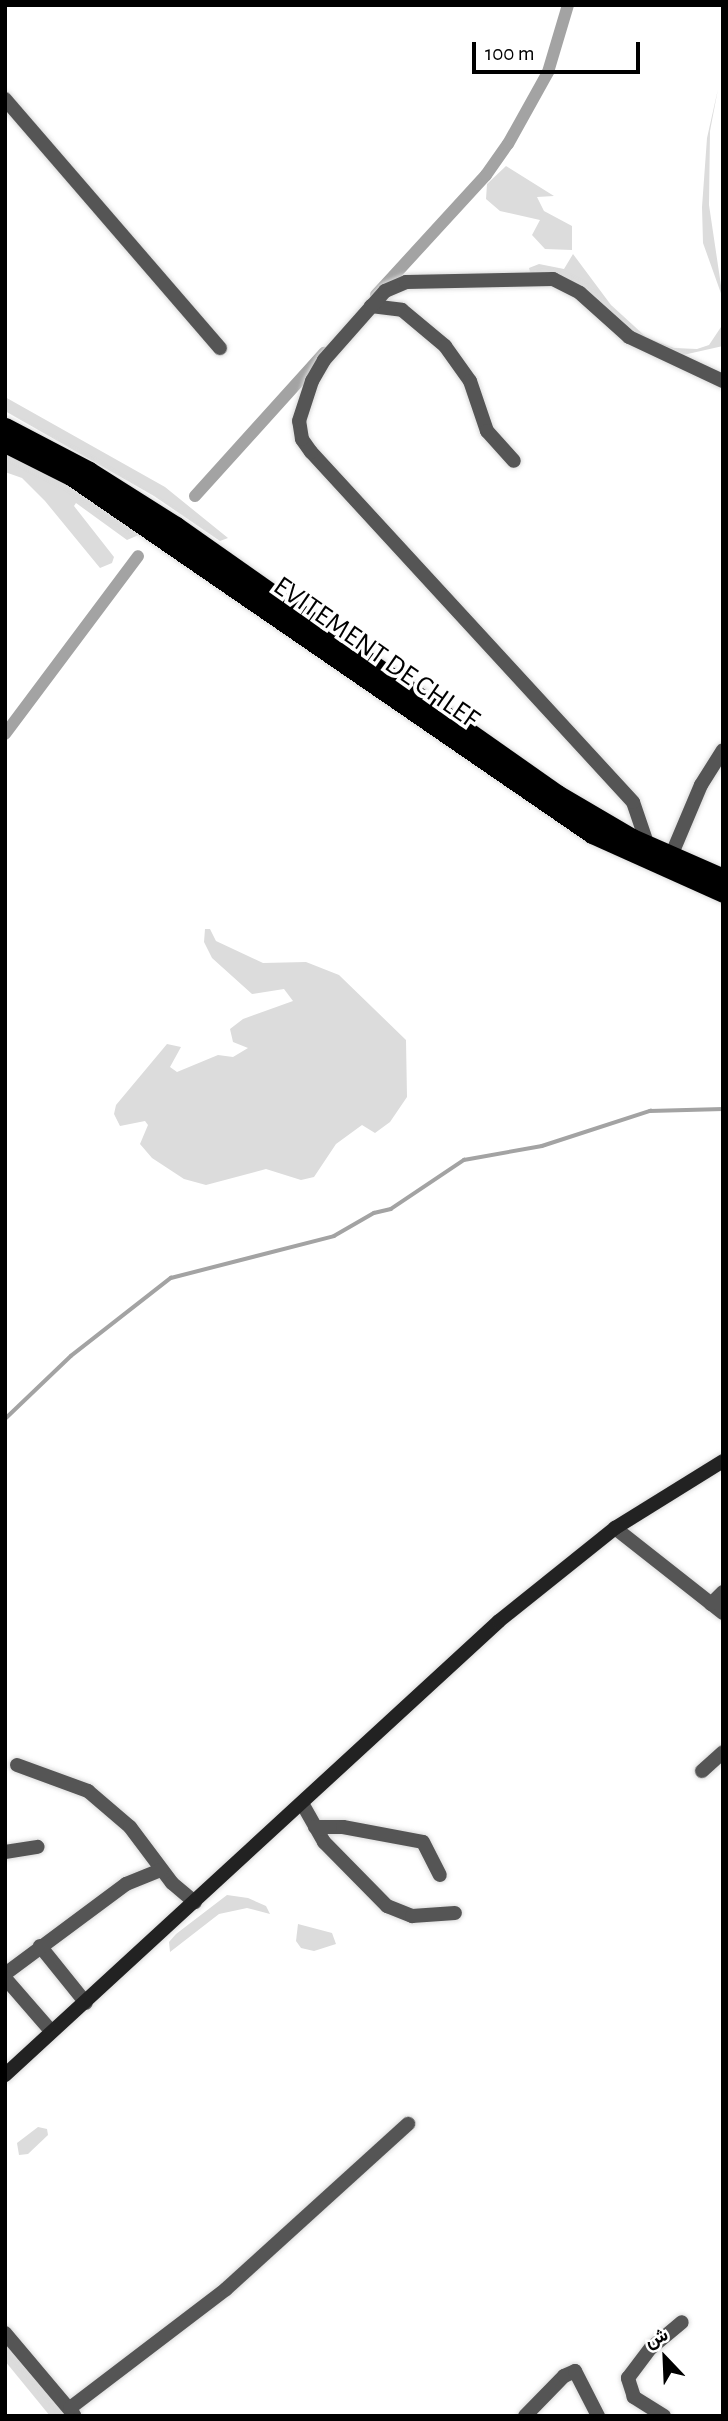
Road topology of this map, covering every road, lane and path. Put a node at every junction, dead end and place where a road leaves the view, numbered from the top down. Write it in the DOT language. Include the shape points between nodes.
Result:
graph roads {
  1 [pos="5,99"];
  2 [pos="371,306"];
  3 [pos="220,348"];
  4 [pos="723,381"];
  5 [pos="5,427"];
  6 [pos="5,443"];
  7 [pos="514,461"];
  8 [pos="723,750"];
  9 [pos="648,846"];
  10 [pos="671,856"];
  11 [pos="723,878"];
  12 [pos="723,893"];
  13 [pos="723,1461"];
  14 [pos="615,1528"];
  15 [pos="723,1592"];
  16 [pos="717,1609"];
  17 [pos="723,1752"];
  18 [pos="17,1765"];
  19 [pos="702,1771"];
  20 [pos="303,1805"];
  21 [pos="315,1827"];
  22 [pos="38,1847"];
  23 [pos="5,1852"];
  24 [pos="161,1870"];
  25 [pos="440,1875"];
  26 [pos="195,1902"];
  27 [pos="455,1913"];
  28 [pos="40,1946"];
  29 [pos="5,1976"];
  30 [pos="86,2003"];
  31 [pos="51,2031"];
  32 [pos="5,2075"];
  33 [pos="408,2124"];
  34 [pos="682,2322"];
  35 [pos="5,2333"];
  36 [pos="72,2412"];
  37 [pos="526,2416"];
  38 [pos="598,2416"];
  39 [pos="664,2416"];
  1 -- 3 [label="street"];
  2 -- 4 [label="street" via="391,287 406,282 553,279 580,293 629,337"];
  2 -- 7 [label="street" via="402,310 445,346 470,381 488,431"];
  2 -- 9 [label="street" via="312,381 299,421 302,439 633,802"];
  5 -- 9 [label="highway, EVITEMENT DE CHLEF" via="89,471 165,519 557,794"];
  6 -- 12 [label="highway, EVITEMENT DE CHLEF" via="91,490 592,834"];
  8 -- 10 [label="street" via="695,797"];
  9 -- 10 [label="highway, EVITEMENT DE CHLEF"];
  10 -- 11 [label="highway, EVITEMENT DE CHLEF"];
  13 -- 14 [label="main road"];
  14 -- 16 [label="street"];
  14 -- 20 [label="main road" via="480,1638"];
  15 -- 16 [label="street"];
  17 -- 19 [label="street"];
  18 -- 24 [label="street" via="88,1791 130,1827"];
  20 -- 21 [label="street"];
  20 -- 26 [label="main road"];
  21 -- 25 [label="street" via="343,1827 423,1842"];
  21 -- 27 [label="street" via="387,1906 412,1916"];
  22 -- 23 [label="street"];
  24 -- 26 [label="street"];
  24 -- 28 [label="street" via="126,1884"];
  26 -- 30 [label="main road"];
  28 -- 29 [label="street"];
  28 -- 30 [label="street"];
  29 -- 31 [label="street"];
  30 -- 31 [label="main road"];
  31 -- 32 [label="main road"];
  33 -- 36 [label="street" via="226,2288"];
  34 -- 39 [label="street" via="651,2348 628,2378 634,2397"];
  35 -- 36 [label="street"];
  37 -- 38 [label="street" via="564,2376 575,2371"];
}
